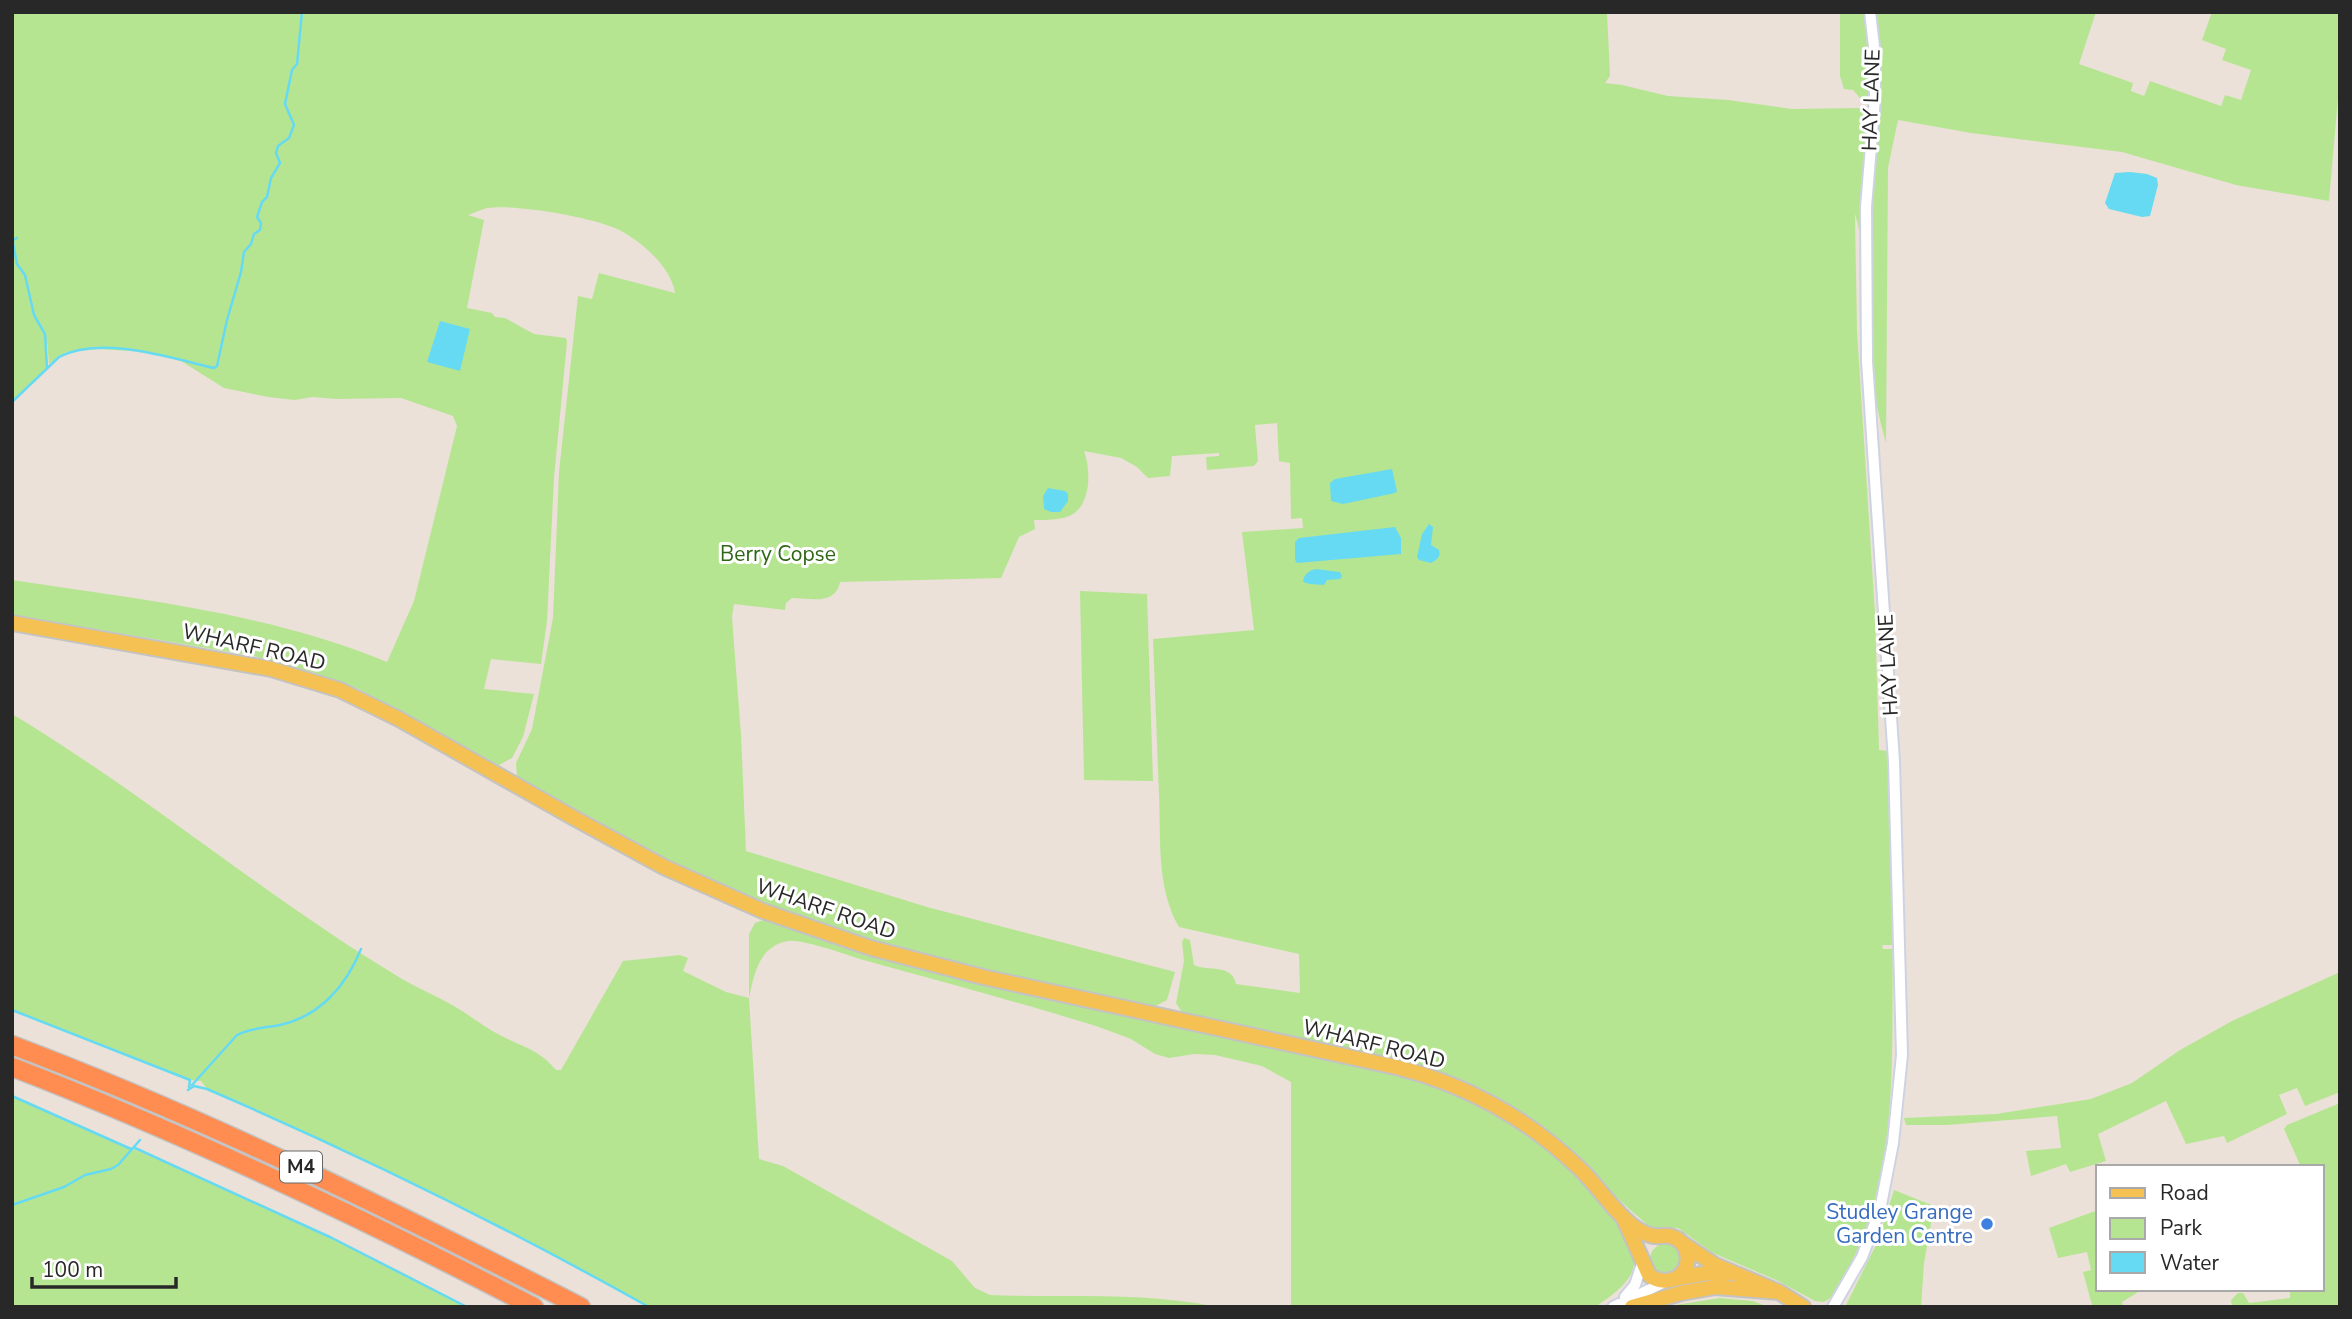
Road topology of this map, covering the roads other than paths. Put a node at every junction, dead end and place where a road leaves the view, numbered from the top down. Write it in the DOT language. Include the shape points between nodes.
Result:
graph roads {
  1 [pos="1870,12"];
  2 [pos="12,623"];
  3 [pos="12,1045"];
  4 [pos="12,1067"];
  5 [pos="1623,1217"];
  6 [pos="1656,1237"];
  7 [pos="1681,1242"];
  8 [pos="1642,1261"];
  9 [pos="1735,1275"];
  10 [pos="1671,1280"];
  11 [pos="1779,1292"];
  12 [pos="1622,1305"];
  13 [pos="534,1307"];
  14 [pos="581,1307"];
  15 [pos="1803,1307"];
  16 [pos="1833,1307"];
  1 -- 16 [label="street, HAY LANE" via="1875,99 1866,207 1867,361 1894,761 1902,1055 1880,1210 1862,1257"];
  2 -- 5 [label="main road, WHARF ROAD" via="260,666 340,690 664,867 763,911 862,945 983,978 1442,1081 1539,1134 1581,1169"];
  3 -- 14 [label="highway, M4" via="294,1164"];
  4 -- 13 [label="highway, M4" via="329,1203"];
  5 -- 6 [label="main road, WHARF ROAD"];
  5 -- 8 [label="main road, WHARF ROAD"];
  6 -- 7 [label="main road, WHARF ROAD" via="1668,1235"];
  6 -- 8 [label="main road" via="1645,1246"];
  7 -- 9 [label="main road, WHARF ROAD"];
  7 -- 10 [label="main road" via="1687,1263 1682,1274"];
  8 -- 10 [label="main road" via="1654,1278"];
  8 -- 12 [label="street"];
  9 -- 10 [label="main road, WHARF ROAD" via="1707,1273"];
  9 -- 11 [label="main road, WHARF ROAD"];
  10 -- 12 [label="street"];
  11 -- 12 [label="main road" via="1715,1287"];
  11 -- 15 [label="main road, WHARF ROAD"];
}
